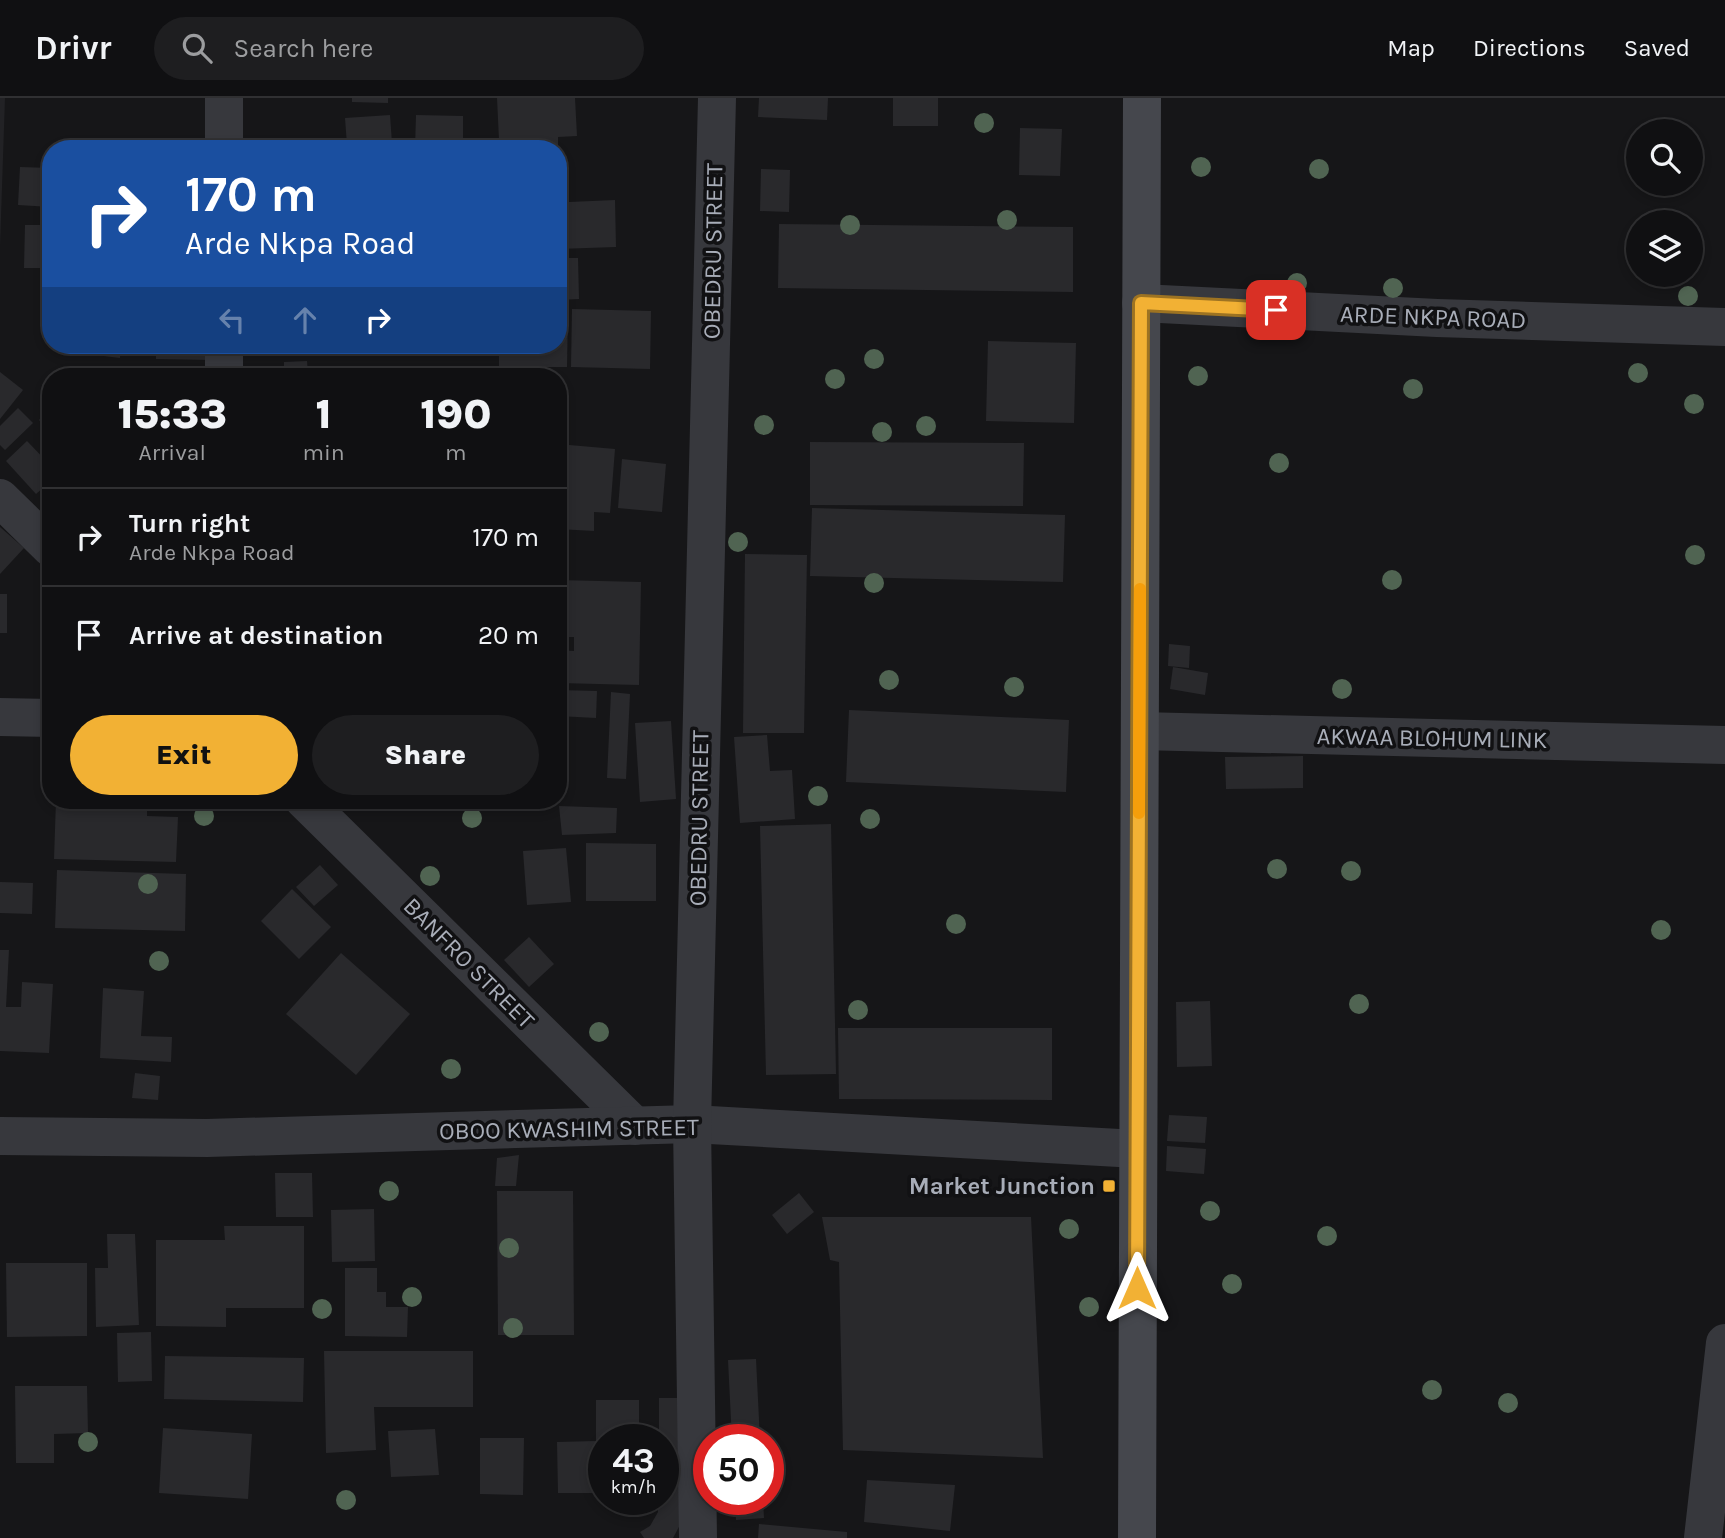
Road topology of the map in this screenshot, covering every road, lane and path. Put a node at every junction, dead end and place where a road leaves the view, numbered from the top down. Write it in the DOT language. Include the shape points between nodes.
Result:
graph roads {
  1 [pos="224,98"];
  2 [pos="716,98"];
  3 [pos="1142,98"];
  4 [pos="224,140"];
  5 [pos="1141,303"];
  6 [pos="1725,327"];
  7 [pos="0,498"];
  8 [pos="42,539"];
  9 [pos="0,717"];
  10 [pos="42,718"];
  11 [pos="1140,732"];
  12 [pos="1725,745"];
  13 [pos="313,809"];
  14 [pos="692,1125"];
  15 [pos="635,1126"];
  16 [pos="0,1136"];
  17 [pos="1137,1149"];
  18 [pos="1725,1343"];
  19 [pos="698,1538"];
  20 [pos="1137,1538"];
  21 [pos="1703,1538"];
  1 -- 4 [label="street"];
  2 -- 14 [label="street, OBEDRU STREET"];
  3 -- 5 [label="main road"];
  5 -- 6 [label="street, ARDE NKPA ROAD"];
  5 -- 11 [label="main road"];
  7 -- 8 [label="street"];
  9 -- 10 [label="street"];
  11 -- 12 [label="street, AKWAA BLOHUM LINK"];
  11 -- 17 [label="main road"];
  13 -- 15 [label="street, BANFRO STREET"];
  14 -- 15 [label="street, OBOO KWASHIM STREET"];
  14 -- 17 [label="street, OBOO KWASHIM STREET"];
  14 -- 19 [label="street, OBEDRU STREET"];
  15 -- 16 [label="street, OBOO KWASHIM STREET" via="207,1138"];
  17 -- 20 [label="main road"];
  18 -- 21 [label="street"];
}
